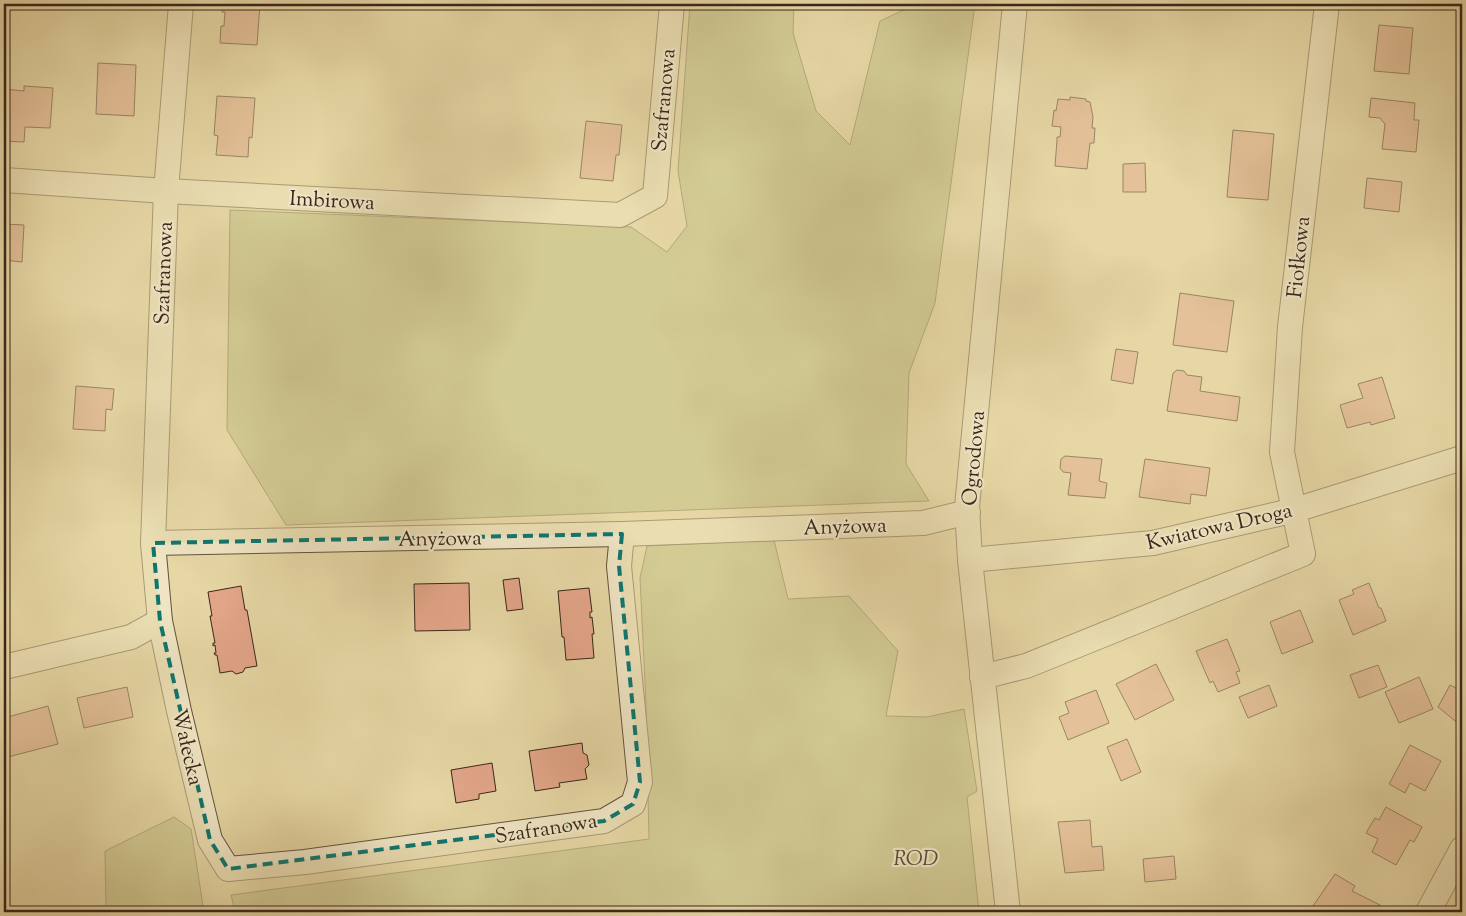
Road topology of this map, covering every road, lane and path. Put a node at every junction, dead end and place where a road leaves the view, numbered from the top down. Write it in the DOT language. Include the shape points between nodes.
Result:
graph roads {
  1 [pos="181,4"];
  2 [pos="672,4"];
  3 [pos="1015,4"];
  4 [pos="1327,4"];
  5 [pos="4,180"];
  6 [pos="166,191"];
  7 [pos="655,196"];
  8 [pos="1462,458"];
  9 [pos="1295,510"];
  10 [pos="968,512"];
  11 [pos="622,534"];
  12 [pos="154,544"];
  13 [pos="970,560"];
  14 [pos="160,621"];
  15 [pos="4,668"];
  16 [pos="982,677"];
  17 [pos="1462,849"];
  18 [pos="228,869"];
  19 [pos="1008,912"];
  20 [pos="1428,912"];
  1 -- 6 [label="street, Szafranowa"];
  2 -- 7 [label="street, Szafranowa"];
  3 -- 10 [label="street, Ogrodowa"];
  4 -- 9 [label="street, Fiołkowa" via="1290,327 1282,452"];
  5 -- 6 [label="street, Imbirowa"];
  6 -- 7 [label="street, Imbirowa" via="620,215"];
  6 -- 12 [label="street, Szafranowa"];
  8 -- 9 [label="street, Kwiatowa Droga"];
  9 -- 13 [label="street, Kwiatowa Droga" via="1153,544"];
  9 -- 16 [label="street, Fiołkowa" via="1303,554 1026,666"];
  10 -- 11 [label="street, Anyżowa" via="923,523"];
  10 -- 13 [label="street, Ogrodowa"];
  11 -- 12 [label="street, Anyżowa"];
  11 -- 18 [label="street, Szafranowa" via="619,566 640,782 633,804 604,821 304,862"];
  12 -- 14 [label="street"];
  13 -- 16 [label="street, Ogrodowa"];
  14 -- 15 [label="street" via="131,637"];
  14 -- 18 [label="street, Wałecka" via="210,840"];
  16 -- 19 [label="street, Ogrodowa"];
  17 -- 20 [label="street"];
}
